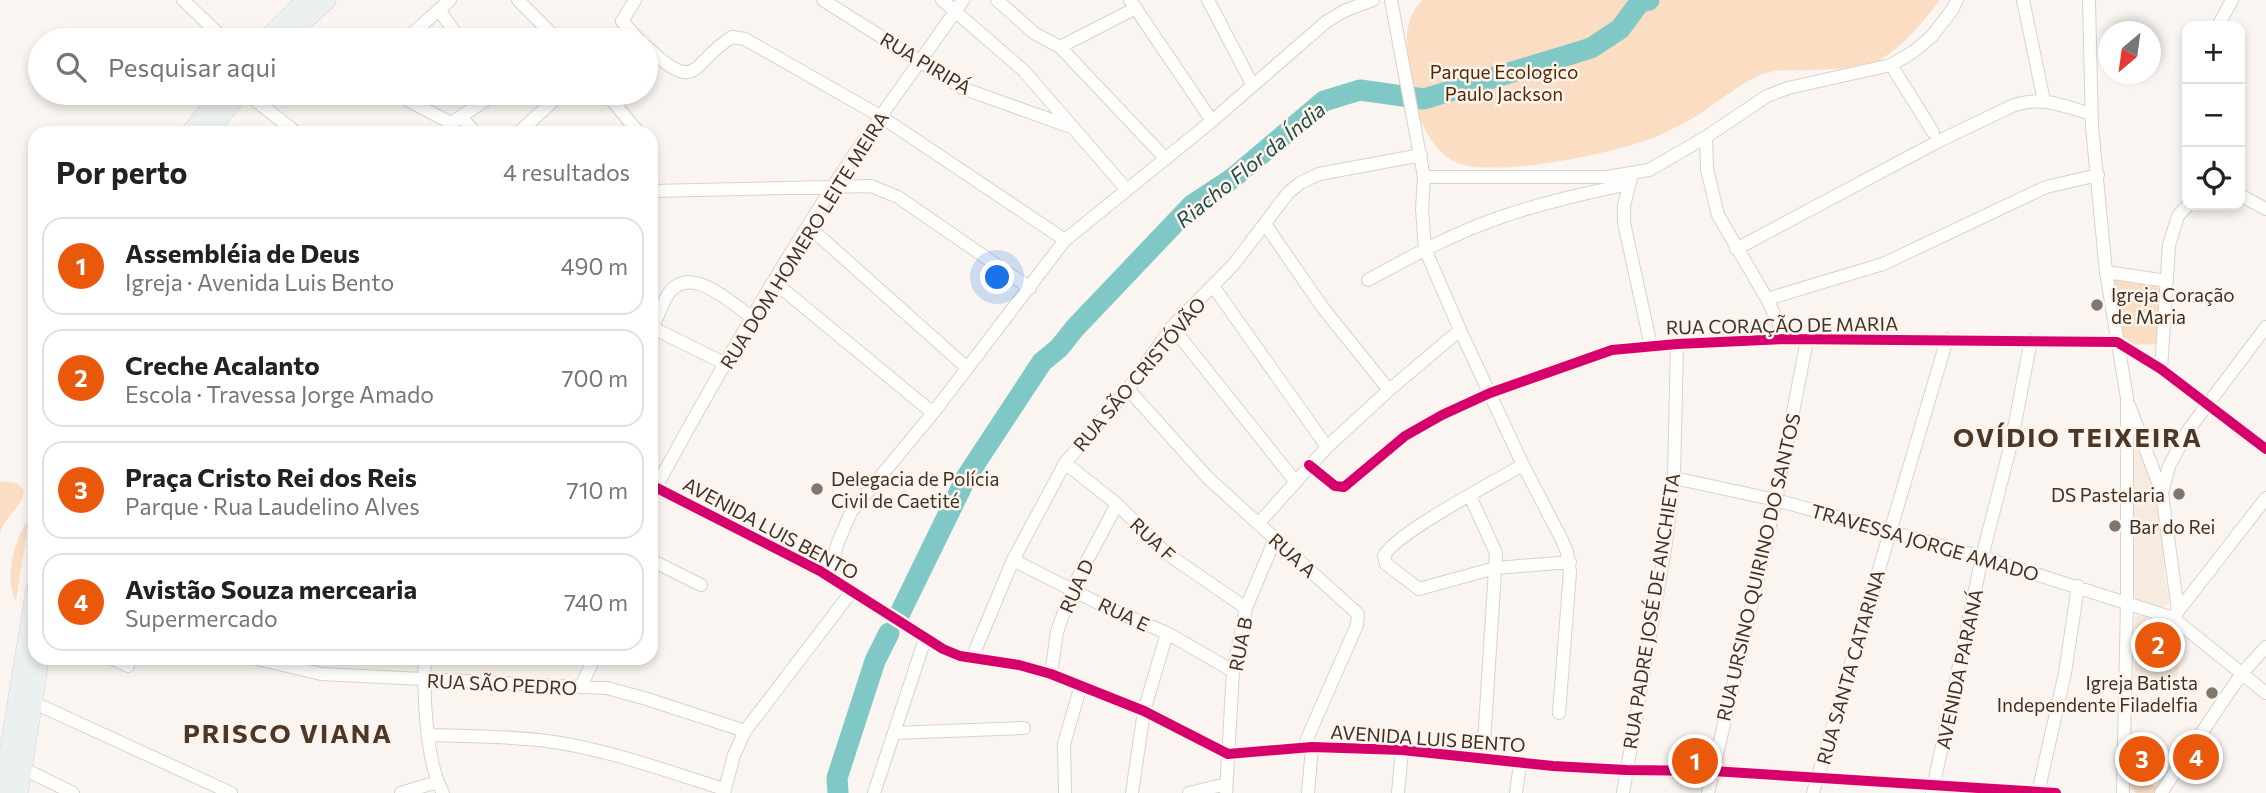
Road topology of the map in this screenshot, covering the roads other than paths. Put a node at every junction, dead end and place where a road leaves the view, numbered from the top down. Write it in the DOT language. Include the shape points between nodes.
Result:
graph roads {
  1 [pos="183,0"];
  2 [pos="306,0"];
  3 [pos="327,0"];
  4 [pos="450,0"];
  5 [pos="518,0"];
  6 [pos="635,0"];
  7 [pos="823,0"];
  8 [pos="942,0"];
  9 [pos="997,0"];
  10 [pos="1208,0"];
  11 [pos="1373,0"];
  12 [pos="1391,0"];
  13 [pos="1957,0"];
  14 [pos="2022,0"];
  15 [pos="2089,0"];
  16 [pos="2232,0"];
  17 [pos="1133,4"];
  18 [pos="959,6"];
  19 [pos="440,11"];
  20 [pos="2221,21"];
  21 [pos="212,28"];
  22 [pos="277,28"];
  23 [pos="297,28"];
  24 [pos="419,28"];
  25 [pos="452,28"];
  26 [pos="546,28"];
  27 [pos="627,28"];
  28 [pos="1060,47"];
  29 [pos="658,57"];
  30 [pos="920,61"];
  31 [pos="1891,65"];
  32 [pos="1252,84"];
  33 [pos="2044,100"];
  34 [pos="212,105"];
  35 [pos="230,105"];
  36 [pos="261,105"];
  37 [pos="416,105"];
  38 [pos="479,105"];
  39 [pos="549,105"];
  40 [pos="616,105"];
  41 [pos="2091,114"];
  42 [pos="880,116"];
  43 [pos="461,117"];
  44 [pos="1212,121"];
  45 [pos="196,126"];
  46 [pos="213,126"];
  47 [pos="288,126"];
  48 [pos="469,126"];
  49 [pos="526,126"];
  50 [pos="633,126"];
  51 [pos="1074,128"];
  52 [pos="1933,132"];
  53 [pos="1706,137"];
  54 [pos="1421,155"];
  55 [pos="1166,159"];
  56 [pos="2098,175"];
  57 [pos="1424,177"];
  58 [pos="1630,179"];
  59 [pos="832,187"];
  60 [pos="1127,190"];
  61 [pos="658,191"];
  62 [pos="2245,198"];
  63 [pos="2266,209"];
  64 [pos="2183,210"];
  65 [pos="1265,224"];
  66 [pos="808,226"];
  67 [pos="1065,240"];
  68 [pos="1425,249"];
  69 [pos="1736,249"];
  70 [pos="2106,272"];
  71 [pos="1368,280"];
  72 [pos="2166,281"];
  73 [pos="774,282"];
  74 [pos="1213,286"];
  75 [pos="1030,288"];
  76 [pos="1768,299"];
  77 [pos="658,315"];
  78 [pos="753,318"];
  79 [pos="1172,327"];
  80 [pos="2266,327"];
  81 [pos="658,330"];
  82 [pos="1460,330"];
  83 [pos="1786,339"];
  84 [pos="1947,339"];
  85 [pos="1807,340"];
  86 [pos="2031,340"];
  87 [pos="2117,342"];
  88 [pos="1677,344"];
  89 [pos="1651,346"];
  90 [pos="726,363"];
  91 [pos="966,368"];
  92 [pos="2161,369"];
  93 [pos="1128,390"];
  94 [pos="1389,390"];
  95 [pos="1490,393"];
  96 [pos="2127,397"];
  97 [pos="2208,403"];
  98 [pos="933,413"];
  99 [pos="1327,447"];
  100 [pos="2266,449"];
  101 [pos="1065,463"];
  102 [pos="1309,465"];
  103 [pos="1523,465"];
  104 [pos="658,478"];
  105 [pos="1674,478"];
  106 [pos="1296,481"];
  107 [pos="658,489"];
  108 [pos="2162,493"];
  109 [pos="1470,496"];
  110 [pos="2266,498"];
  111 [pos="1776,500"];
  112 [pos="1117,504"];
  113 [pos="1258,524"];
  114 [pos="1890,531"];
  115 [pos="1275,539"];
  116 [pos="1982,557"];
  117 [pos="1013,560"];
  118 [pos="1570,562"];
  119 [pos="658,563"];
  120 [pos="1495,568"];
  121 [pos="829,577"];
  122 [pos="701,585"];
  123 [pos="2078,586"];
  124 [pos="1072,589"];
  125 [pos="852,591"];
  126 [pos="2127,603"];
  127 [pos="1246,608"];
  128 [pos="2176,615"];
  129 [pos="1167,633"];
  130 [pos="925,639"];
  131 [pos="2266,647"];
  132 [pos="972,658"];
  133 [pos="29,665"];
  134 [pos="38,665"];
  135 [pos="283,665"];
  136 [pos="423,665"];
  137 [pos="591,665"];
  138 [pos="1233,671"];
  139 [pos="2242,673"];
  140 [pos="1051,674"];
  141 [pos="424,680"];
  142 [pos="1082,685"];
  143 [pos="581,687"];
  144 [pos="2266,693"];
  145 [pos="26,698"];
  146 [pos="1144,711"];
  147 [pos="1559,713"];
  148 [pos="1024,728"];
  149 [pos="745,731"];
  150 [pos="894,733"];
  151 [pos="429,735"];
  152 [pos="5,740"];
  153 [pos="1308,748"];
  154 [pos="1402,750"];
  155 [pos="1228,754"];
  156 [pos="1483,759"];
  157 [pos="1520,763"];
  158 [pos="23,769"];
  159 [pos="1626,770"];
  160 [pos="1712,771"];
  161 [pos="1817,779"];
  162 [pos="440,788"];
  163 [pos="1226,789"];
  164 [pos="1933,790"];
  165 [pos="724,791"];
  166 [pos="2038,792"];
  167 [pos="2,793"];
  168 [pos="19,793"];
  169 [pos="73,793"];
  170 [pos="231,793"];
  171 [pos="401,793"];
  172 [pos="874,793"];
  173 [pos="1065,793"];
  174 [pos="1132,793"];
  175 [pos="1189,793"];
  176 [pos="1308,793"];
  177 [pos="1398,793"];
  178 [pos="1516,793"];
  179 [pos="1623,793"];
  180 [pos="1708,793"];
  181 [pos="1813,793"];
  182 [pos="2056,793"];
  183 [pos="2123,793"];
  184 [pos="2161,793"];
  1 -- 21 [label="street"];
  2 -- 22 [label="street"];
  3 -- 23 [label="street"];
  4 -- 19 [label="street"];
  5 -- 26 [label="street"];
  6 -- 27 [label="street" via="623,18"];
  7 -- 30 [label="street, RUA PIRIPÁ"];
  8 -- 18 [label="street"];
  9 -- 28 [label="street" via="1034,33"];
  10 -- 32 [label="street"];
  11 -- 32 [label="street" via="1326,22"];
  12 -- 54 [label="street"];
  13 -- 31 [label="street" via="1932,36"];
  14 -- 33 [label="street"];
  15 -- 41 [label="street"];
  16 -- 20 [label="street"];
  17 -- 28 [label="street"];
  17 -- 44 [label="street"];
  18 -- 30 [label="street, RUA DOM HOMERO LEITE MEIRA"];
  18 -- 51 [label="street"];
  19 -- 24 [label="street"];
  19 -- 25 [label="street"];
  28 -- 55 [label="street"];
  29 -- 42 [label="street" via="687,72 699,68 727,39 737,36"];
  30 -- 42 [label="street, RUA DOM HOMERO LEITE MEIRA"];
  30 -- 51 [label="street, RUA PIRIPÁ" via="971,92"];
  31 -- 52 [label="street"];
  31 -- 53 [label="street" via="1767,96"];
  32 -- 44 [label="street"];
  33 -- 41 [label="street"];
  33 -- 69 [label="street" via="2021,102 1962,129"];
  34 -- 45 [label="street"];
  35 -- 46 [label="street"];
  36 -- 47 [label="street"];
  37 -- 43 [label="street" via="448,123"];
  38 -- 43 [label="street"];
  39 -- 49 [label="street"];
  40 -- 50 [label="street"];
  41 -- 56 [label="street"];
  42 -- 59 [label="street, RUA DOM HOMERO LEITE MEIRA"];
  42 -- 67 [label="street"];
  43 -- 48 [label="street"];
  44 -- 55 [label="street"];
  51 -- 60 [label="street"];
  53 -- 58 [label="street"];
  53 -- 69 [label="street" via="1712,195"];
  54 -- 57 [label="street"];
  54 -- 65 [label="street, RUA SÃO CRISTÓVÃO" via="1319,174 1288,193"];
  55 -- 60 [label="street"];
  56 -- 70 [label="street"];
  56 -- 76 [label="street" via="2046,187 1883,264"];
  57 -- 58 [label="street"];
  57 -- 68 [label="street"];
  58 -- 68 [label="street" via="1501,216"];
  58 -- 89 [label="street" via="1625,223"];
  59 -- 61 [label="street"];
  59 -- 66 [label="street, RUA DOM HOMERO LEITE MEIRA"];
  59 -- 75 [label="street" via="871,186 898,197"];
  60 -- 67 [label="street"];
  62 -- 63 [label="street"];
  64 -- 72 [label="street" via="2172,230"];
  65 -- 74 [label="street, RUA SÃO CRISTÓVÃO"];
  65 -- 94 [label="street" via="1323,308"];
  66 -- 73 [label="street, RUA DOM HOMERO LEITE MEIRA"];
  66 -- 91 [label="street"];
  67 -- 75 [label="street"];
  68 -- 71 [label="street"];
  68 -- 82 [label="street"];
  69 -- 76 [label="street"];
  70 -- 72 [label="street"];
  70 -- 87 [label="street"];
  72 -- 92 [label="street"];
  73 -- 78 [label="street, RUA DOM HOMERO LEITE MEIRA"];
  73 -- 98 [label="street"];
  74 -- 79 [label="street, RUA SÃO CRISTÓVÃO"];
  74 -- 99 [label="street"];
  75 -- 91 [label="street"];
  76 -- 83 [label="street"];
  77 -- 78 [label="street" via="670,291 682,282 694,281"];
  78 -- 90 [label="street, RUA DOM HOMERO LEITE MEIRA"];
  79 -- 93 [label="street, RUA SÃO CRISTÓVÃO"];
  79 -- 106 [label="street"];
  80 -- 97 [label="street"];
  81 -- 90 [label="street"];
  82 -- 94 [label="street"];
  82 -- 95 [label="street"];
  83 -- 85 [label="street, RUA CORAÇÃO DE MARIA"];
  83 -- 88 [label="street, RUA CORAÇÃO DE MARIA"];
  84 -- 85 [label="street, RUA CORAÇÃO DE MARIA"];
  84 -- 86 [label="street, RUA CORAÇÃO DE MARIA"];
  84 -- 114 [label="street, RUA SANTA CATARINA"];
  85 -- 111 [label="street, RUA URSINO QUIRINO DO SANTOS"];
  86 -- 87 [label="street, RUA CORAÇÃO DE MARIA"];
  86 -- 116 [label="street, AVENIDA PARANÁ"];
  87 -- 92 [label="street"];
  87 -- 96 [label="street"];
  88 -- 89 [label="street, RUA CORAÇÃO DE MARIA"];
  88 -- 105 [label="street, RUA PADRE JOSÉ DE ANCHIETA"];
  89 -- 95 [label="street, RUA CORAÇÃO DE MARIA" via="1612,350"];
  90 -- 104 [label="street, RUA DOM HOMERO LEITE MEIRA"];
  91 -- 98 [label="street"];
  92 -- 97 [label="street"];
  93 -- 101 [label="street, RUA SÃO CRISTÓVÃO"];
  93 -- 113 [label="street, RUA A" via="1195,465"];
  94 -- 99 [label="street"];
  95 -- 102 [label="street, RUA CORAÇÃO DE MARIA" via="1405,436 1344,487 1335,486"];
  95 -- 103 [label="street"];
  96 -- 108 [label="street"];
  96 -- 126 [label="street"];
  97 -- 100 [label="street"];
  97 -- 108 [label="street" via="2169,466"];
  98 -- 121 [label="street" via="850,512"];
  99 -- 102 [label="street"];
  101 -- 112 [label="street, RUA F"];
  101 -- 117 [label="street, RUA SÃO CRISTÓVÃO"];
  102 -- 106 [label="street"];
  103 -- 109 [label="street"];
  103 -- 118 [label="street"];
  105 -- 111 [label="street, TRAVESSA JORGE AMADO"];
  105 -- 159 [label="street, RUA PADRE JOSÉ DE ANCHIETA"];
  106 -- 113 [label="street"];
  107 -- 121 [label="street, AVENIDA LUIS BENTO"];
  108 -- 128 [label="street"];
  109 -- 120 [label="street" via="1496,553"];
  109 -- 120 [label="street" via="1394,543 1384,556 1385,564 1419,589"];
  110 -- 128 [label="street"];
  111 -- 114 [label="street, TRAVESSA JORGE AMADO"];
  111 -- 160 [label="street, RUA URSINO QUIRINO DO SANTOS"];
  112 -- 124 [label="street, RUA D"];
  112 -- 127 [label="street, RUA F" via="1166,553"];
  113 -- 115 [label="street, RUA A"];
  114 -- 116 [label="street, TRAVESSA JORGE AMADO"];
  114 -- 161 [label="street, RUA SANTA CATARINA"];
  115 -- 127 [label="street, RUA B"];
  115 -- 153 [label="street, RUA A" via="1358,617"];
  116 -- 123 [label="street, TRAVESSA JORGE AMADO"];
  116 -- 164 [label="street, AVENIDA PARANÁ"];
  117 -- 124 [label="street, RUA E"];
  117 -- 132 [label="street, RUA SÃO CRISTÓVÃO"];
  118 -- 120 [label="street"];
  118 -- 147 [label="street"];
  119 -- 122 [label="street"];
  120 -- 156 [label="street"];
  121 -- 125 [label="street, AVENIDA LUIS BENTO"];
  123 -- 126 [label="street, TRAVESSA JORGE AMADO"];
  123 -- 166 [label="street" via="2063,685"];
  124 -- 129 [label="street, RUA E"];
  124 -- 140 [label="street, RUA D" via="1057,632"];
  125 -- 130 [label="street, AVENIDA LUIS BENTO"];
  125 -- 149 [label="street"];
  126 -- 128 [label="street, TRAVESSA JORGE AMADO"];
  126 -- 183 [label="street"];
  127 -- 138 [label="street, RUA B"];
  128 -- 139 [label="street"];
  129 -- 138 [label="street, RUA E"];
  129 -- 146 [label="street"];
  130 -- 132 [label="street, AVENIDA LUIS BENTO"];
  130 -- 150 [label="street"];
  131 -- 139 [label="street"];
  132 -- 140 [label="street, AVENIDA LUIS BENTO"];
  133 -- 145 [label="street"];
  134 -- 145 [label="street"];
  135 -- 141 [label="street, RUA SÃO PEDRO" via="321,674"];
  136 -- 141 [label="street"];
  137 -- 143 [label="street"];
  138 -- 155 [label="street, RUA B"];
  139 -- 144 [label="street"];
  139 -- 184 [label="street"];
  140 -- 142 [label="street, AVENIDA LUIS BENTO"];
  141 -- 143 [label="street, RUA SÃO PEDRO"];
  141 -- 151 [label="street"];
  142 -- 146 [label="street, AVENIDA LUIS BENTO"];
  142 -- 173 [label="street" via="1064,744"];
  143 -- 149 [label="street, RUA SÃO PEDRO" via="626,692"];
  145 -- 152 [label="street"];
  145 -- 158 [label="street"];
  145 -- 170 [label="street"];
  146 -- 155 [label="street, AVENIDA LUIS BENTO"];
  146 -- 174 [label="street"];
  148 -- 150 [label="street"];
  149 -- 165 [label="street"];
  150 -- 172 [label="street"];
  151 -- 162 [label="street"];
  151 -- 165 [label="street" via="549,741 623,758"];
  152 -- 167 [label="street"];
  153 -- 154 [label="street, AVENIDA LUIS BENTO"];
  153 -- 155 [label="street, AVENIDA LUIS BENTO"];
  153 -- 176 [label="street"];
  154 -- 156 [label="street, AVENIDA LUIS BENTO"];
  154 -- 177 [label="street"];
  155 -- 163 [label="street, RUA B"];
  156 -- 157 [label="street, AVENIDA LUIS BENTO"];
  157 -- 159 [label="street, AVENIDA LUIS BENTO"];
  157 -- 178 [label="street"];
  158 -- 168 [label="street"];
  158 -- 169 [label="street"];
  159 -- 160 [label="street, AVENIDA LUIS BENTO"];
  159 -- 179 [label="street, RUA PADRE JOSÉ DE ANCHIETA"];
  160 -- 161 [label="street, AVENIDA LUIS BENTO"];
  160 -- 180 [label="street, RUA URSINO QUIRINO DO SANTOS"];
  161 -- 164 [label="street, AVENIDA LUIS BENTO"];
  161 -- 181 [label="street, RUA SANTA CATARINA"];
  162 -- 171 [label="street"];
  163 -- 175 [label="street"];
  164 -- 166 [label="street, AVENIDA LUIS BENTO"];
  166 -- 182 [label="street, AVENIDA LUIS BENTO"];
}
